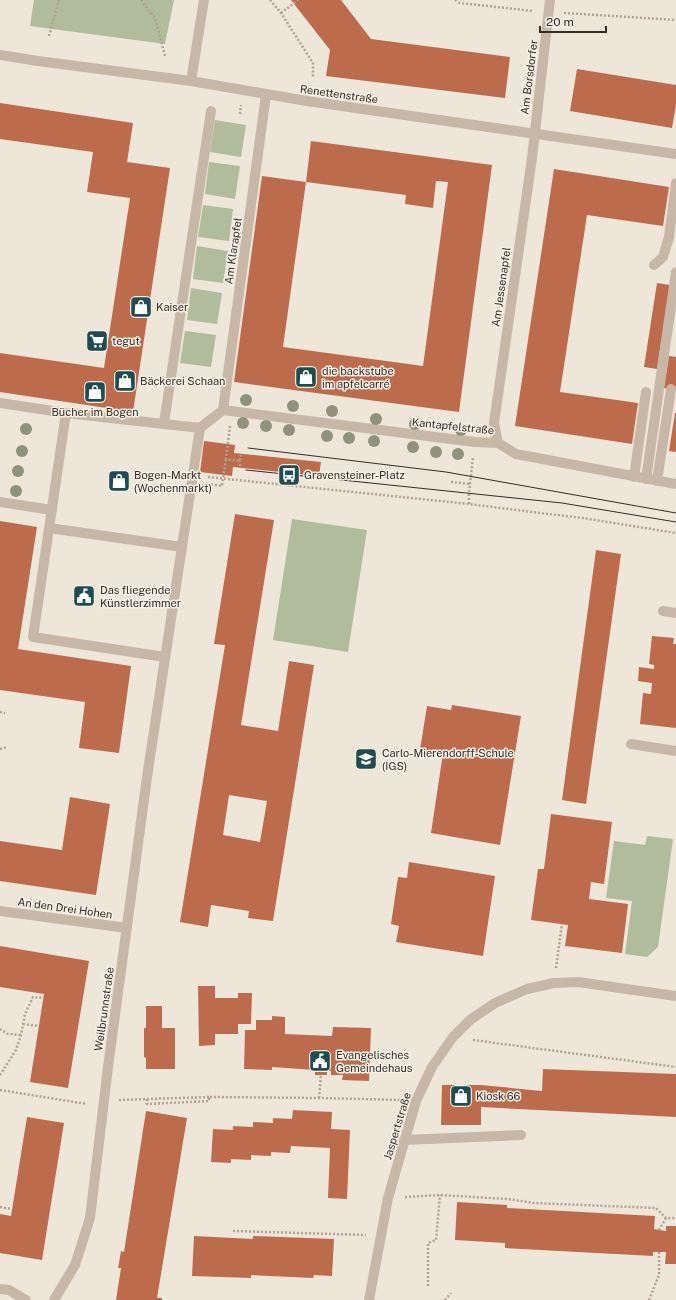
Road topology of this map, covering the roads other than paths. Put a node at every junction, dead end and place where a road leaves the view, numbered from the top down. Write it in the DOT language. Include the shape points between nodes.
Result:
graph roads {
  1 [pos="204,0"];
  2 [pos="550,0"];
  3 [pos="0,55"];
  4 [pos="191,81"];
  5 [pos="266,95"];
  6 [pos="211,111"];
  7 [pos="534,134"];
  8 [pos="676,154"];
  9 [pos="676,183"];
  10 [pos="654,265"];
  11 [pos="676,272"];
  12 [pos="672,389"];
  13 [pos="646,392"];
  14 [pos="0,403"];
  15 [pos="223,410"];
  16 [pos="66,413"];
  17 [pos="164,424"];
  18 [pos="200,428"];
  19 [pos="498,443"];
  20 [pos="634,476"];
  21 [pos="646,479"];
  22 [pos="658,481"];
  23 [pos="676,484"];
  24 [pos="0,502"];
  25 [pos="52,510"];
  26 [pos="50,528"];
  27 [pos="182,547"];
  28 [pos="663,611"];
  29 [pos="676,613"];
  30 [pos="165,657"];
  31 [pos="631,744"];
  32 [pos="676,751"];
  33 [pos="0,911"];
  34 [pos="127,928"];
  35 [pos="676,996"];
  36 [pos="521,1135"];
  37 [pos="404,1140"];
  38 [pos="0,1289"];
  39 [pos="26,1300"];
  40 [pos="54,1300"];
  41 [pos="369,1300"];
  1 -- 4 [label="street"];
  2 -- 7 [label="street, Am Borsdorfer"];
  3 -- 4 [label="street, Renettenstraße"];
  4 -- 5 [label="street, Renettenstraße"];
  5 -- 7 [label="street, Renettenstraße"];
  5 -- 15 [label="street, Am Klarapfel"];
  6 -- 17 [label="street"];
  7 -- 8 [label="street, Renettenstraße"];
  7 -- 19 [label="street, Am Jessenapfel" via="494,423"];
  9 -- 10 [label="street" via="669,237 663,257"];
  11 -- 21 [label="street"];
  12 -- 22 [label="street"];
  13 -- 20 [label="street"];
  14 -- 16 [label="street"];
  15 -- 18 [label="street"];
  15 -- 19 [label="street, Kantapfelstraße"];
  16 -- 17 [label="street"];
  16 -- 25 [label="street"];
  17 -- 18 [label="street"];
  18 -- 27 [label="street" via="196,475"];
  19 -- 20 [label="street, Kantapfelstraße" via="516,454"];
  20 -- 21 [label="street, Kantapfelstraße"];
  21 -- 22 [label="street, Kantapfelstraße"];
  22 -- 23 [label="street, Kantapfelstraße"];
  24 -- 25 [label="street"];
  25 -- 26 [label="street"];
  26 -- 27 [label="street"];
  26 -- 30 [label="street" via="33,637"];
  27 -- 30 [label="street"];
  28 -- 29 [label="street"];
  30 -- 34 [label="street, Weilbrunnstraße"];
  31 -- 32 [label="street"];
  33 -- 34 [label="street, An den Drei Hohen"];
  34 -- 40 [label="street, Weilbrunnstraße" via="90,1218 75,1265"];
  35 -- 37 [label="street, Jaspertstraße" via="578,982 554,982 527,989 495,1003 470,1020 453,1037 432,1067 416,1101"];
  36 -- 37 [label="street"];
  37 -- 41 [label="street, Jaspertstraße" via="388,1198"];
  38 -- 39 [label="street" via="9,1290"];
}
